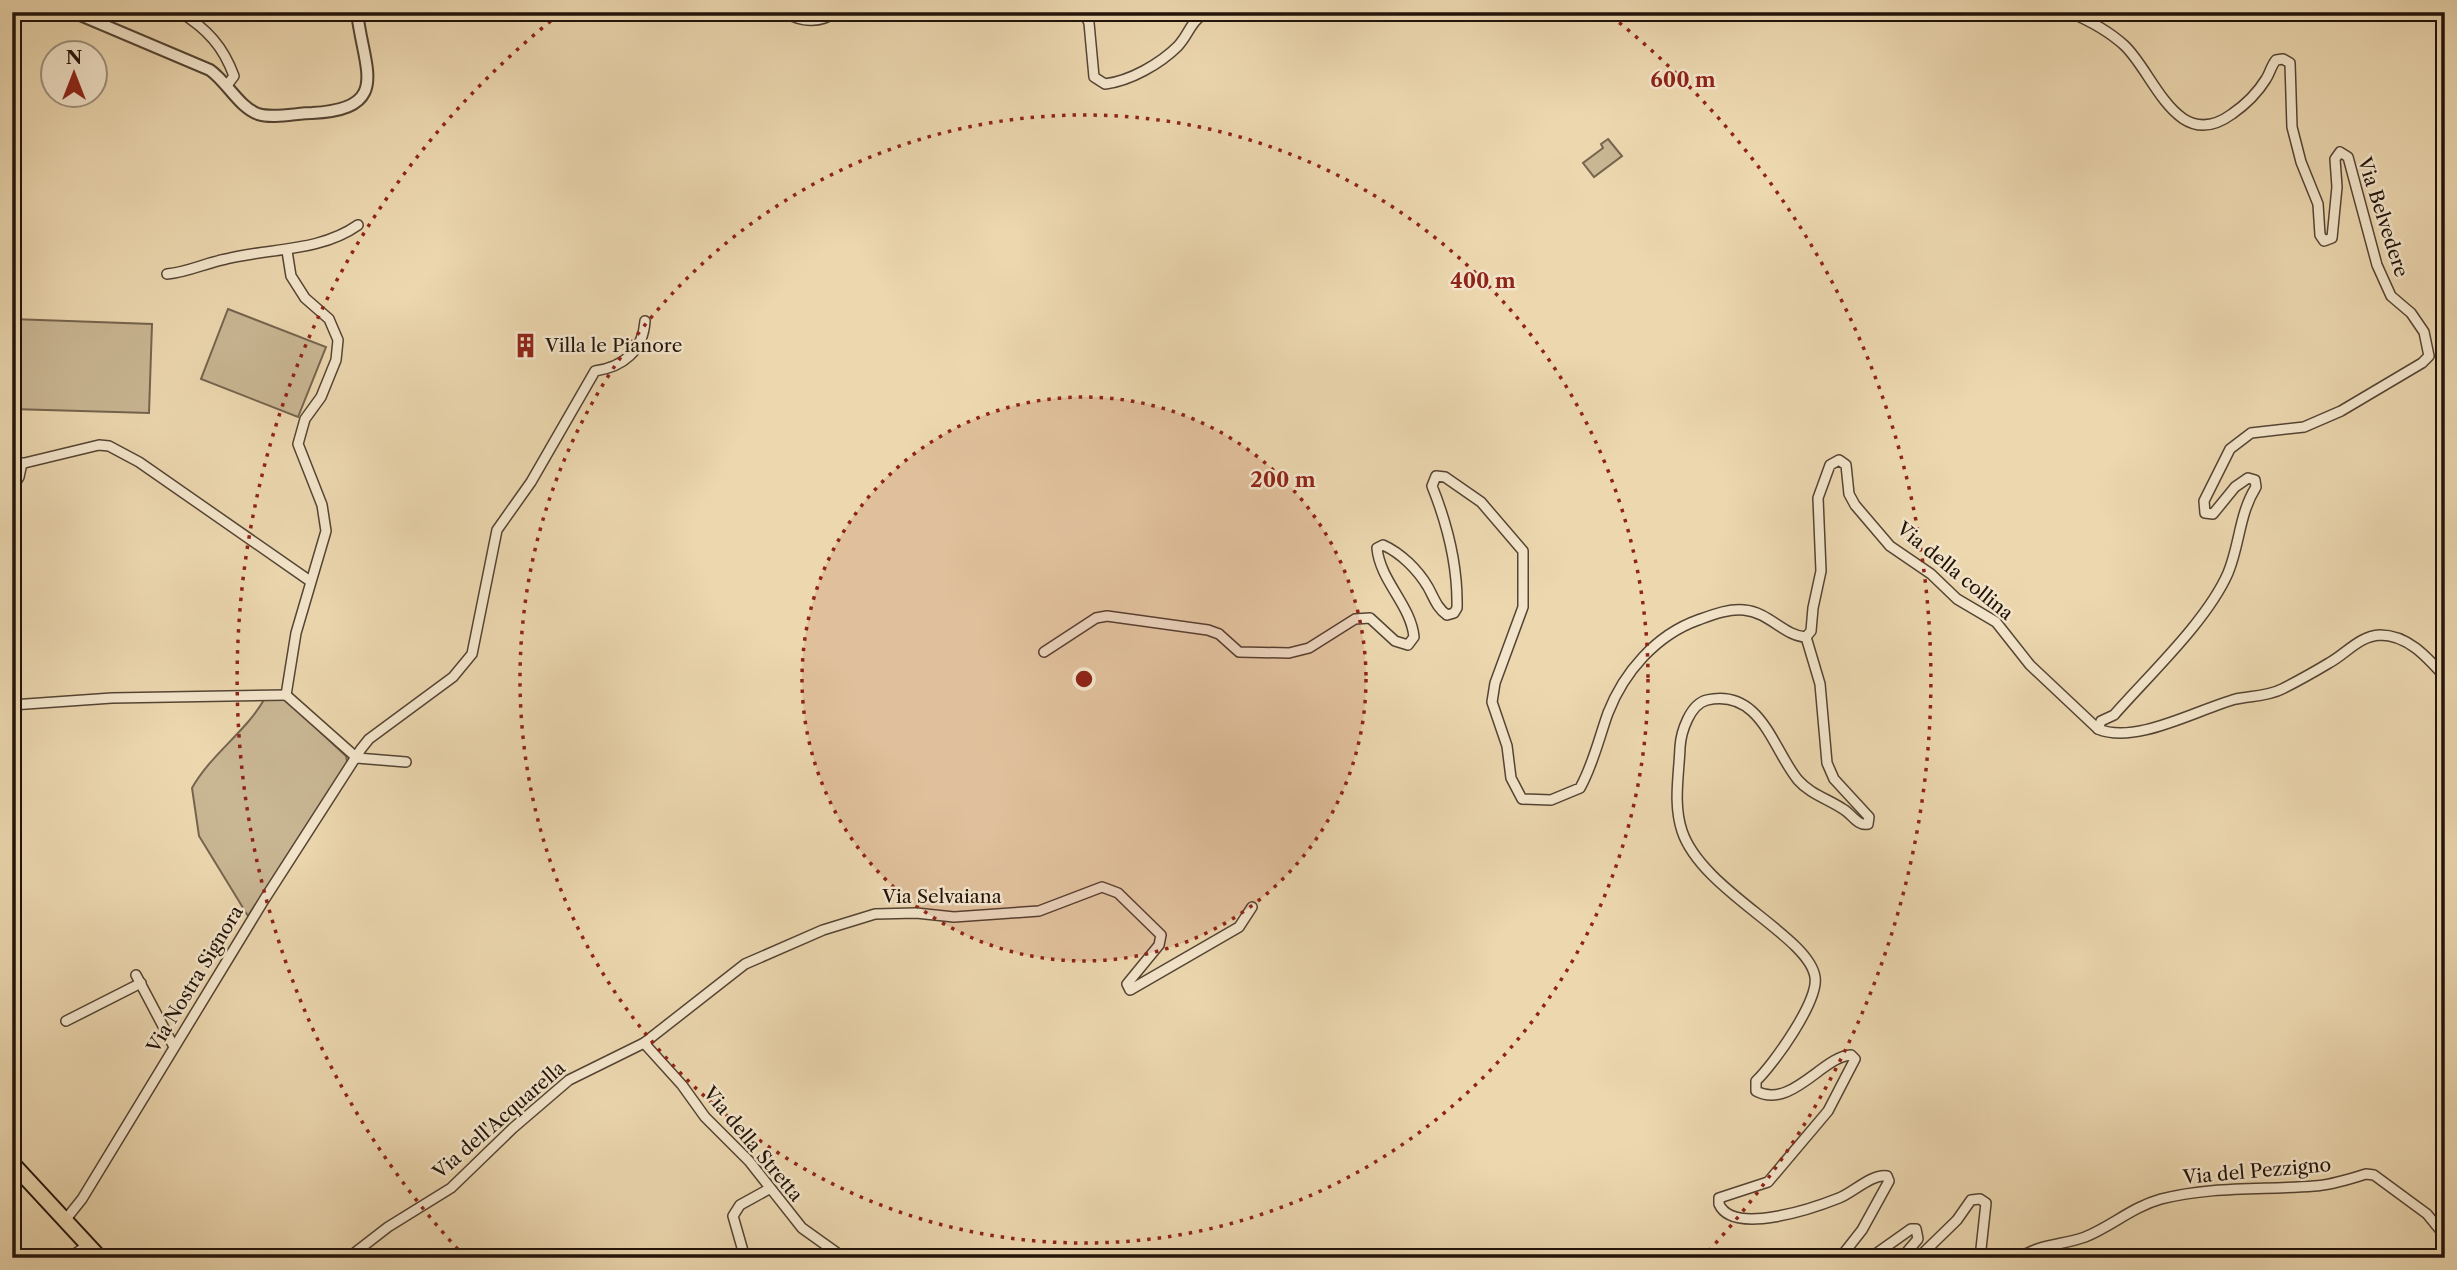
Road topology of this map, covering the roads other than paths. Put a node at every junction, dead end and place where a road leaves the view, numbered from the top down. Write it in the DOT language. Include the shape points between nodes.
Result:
graph roads {
  1 [pos="31,12"];
  2 [pos="51,12"];
  3 [pos="73,12"];
  4 [pos="180,12"];
  5 [pos="357,12"];
  6 [pos="784,12"];
  7 [pos="836,12"];
  8 [pos="1084,12"];
  9 [pos="1206,12"];
  10 [pos="2069,12"];
  11 [pos="45,13"];
  12 [pos="228,84"];
  13 [pos="358,225"];
  14 [pos="287,251"];
  15 [pos="167,274"];
  16 [pos="645,321"];
  17 [pos="22,463"];
  18 [pos="12,466"];
  19 [pos="12,488"];
  20 [pos="310,580"];
  21 [pos="1807,637"];
  22 [pos="1044,652"];
  23 [pos="2445,677"];
  24 [pos="286,695"];
  25 [pos="12,705"];
  26 [pos="2098,729"];
  27 [pos="357,758"];
  28 [pos="406,762"];
  29 [pos="1252,907"];
  30 [pos="66,1021"];
  31 [pos="644,1043"];
  32 [pos="174,1047"];
  33 [pos="12,1163"];
  34 [pos="769,1189"];
  35 [pos="66,1219"];
  36 [pos="2445,1236"];
  37 [pos="88,1245"];
  38 [pos="69,1258"];
  39 [pos="100,1258"];
  40 [pos="348,1258"];
  41 [pos="745,1258"];
  42 [pos="844,1258"];
  43 [pos="1840,1258"];
  44 [pos="1870,1258"];
  45 [pos="1905,1258"];
  46 [pos="1918,1258"];
  47 [pos="1980,1258"];
  48 [pos="2020,1258"];
  1 -- 11 [label="street"];
  2 -- 11 [label="street"];
  3 -- 12 [label="street" via="196,63"];
  4 -- 12 [label="street" via="223,50 234,76"];
  5 -- 12 [label="street" via="369,76 367,89 355,104 338,111 261,115"];
  6 -- 7 [label="street" via="804,20 825,20"];
  8 -- 9 [label="street" via="1094,77 1105,84 1122,82 1149,67 1178,45 1193,21"];
  10 -- 26 [label="street, Via Belvedere" via="2125,47 2164,102 2184,120 2203,125 2234,113 2253,96 2276,60 2290,63 2292,127 2318,204 2320,235 2324,241 2332,238 2335,159 2340,152 2348,157 2377,265 2391,296 2412,313 2429,344 2429,356 2422,363 2341,411 2304,427 2251,433 2230,449 2204,501 2205,513 2213,514 2248,478 2255,480 2256,487 2246,504 2228,572 2209,606"];
  13 -- 14 [label="street"];
  14 -- 15 [label="street" via="225,259"];
  14 -- 20 [label="street" via="291,276 305,298 329,319 338,340 336,360 321,397 305,419 298,444 322,505 326,531 317,571"];
  16 -- 27 [label="street, Via Nostra Signora" via="642,343 616,368 594,371 531,482 497,530 472,654 453,677 369,739"];
  17 -- 18 [label="street"];
  17 -- 19 [label="street"];
  17 -- 20 [label="street" via="99,445 122,451"];
  20 -- 24 [label="street"];
  21 -- 22 [label="street" via="1798,637 1760,612 1740,609 1679,627 1641,658 1622,687 1580,788 1551,800 1522,799 1511,778 1507,746 1492,702 1523,607 1523,551 1481,502 1445,477 1436,476 1432,486 1456,564 1454,613 1440,610 1419,573 1391,549 1377,548 1412,621 1413,638 1408,645 1395,641 1370,618 1355,619 1309,648 1260,654 1240,652 1208,630 1107,616 1096,618"];
  21 -- 26 [label="street, Via della collina" via="1821,571 1818,498 1830,466 1839,460 1846,465 1855,505 1890,546 1957,599 1996,622 2030,665"];
  21 -- 43 [label="street" via="1820,684 1827,763 1834,779 1868,817 1868,824 1799,780 1754,712 1738,702 1717,699 1704,700 1693,708 1681,738 1676,805 1682,833 1697,859 1718,884 1786,937 1808,960 1815,978 1814,993 1780,1054 1756,1081 1756,1091 1777,1093 1804,1084 1840,1057 1855,1059 1828,1111 1768,1181 1725,1194 1718,1204 1729,1216 1774,1217 1837,1198 1887,1176 1889,1181 1862,1230"];
  23 -- 26 [label="street" via="2412,645 2377,635 2279,691 2130,732 2110,734"];
  24 -- 25 [label="street"];
  24 -- 27 [label="street"];
  27 -- 28 [label="street"];
  27 -- 32 [label="street, Via Nostra Signora"];
  29 -- 31 [label="street, Via Selvaiana" via="1239,927 1130,990 1127,984 1159,945 1161,935 1109,888 1096,888 1039,911 954,918 875,914 832,926 745,964"];
  30 -- 32 [label="street" via="139,979"];
  31 -- 34 [label="street, Via della Stretta"];
  31 -- 40 [label="street, Via dell'Acquarella" via="569,1080 452,1188"];
  32 -- 35 [label="street, Via Nostra Signora"];
  33 -- 35 [label="main road"];
  34 -- 41 [label="street" via="740,1205 733,1216"];
  34 -- 42 [label="street, Via della Stretta" via="802,1228"];
  35 -- 37 [label="main road"];
  36 -- 48 [label="street, Via del Pezzigno" via="2427,1214 2374,1175 2366,1174 2316,1186 2214,1188 2159,1200 2124,1213 2089,1235"];
  37 -- 38 [label="street"];
  37 -- 39 [label="main road"];
  44 -- 45 [label="street" via="1916,1230 1918,1239"];
  46 -- 47 [label="street" via="1958,1220 1971,1200 1980,1199 1986,1203"];
}
